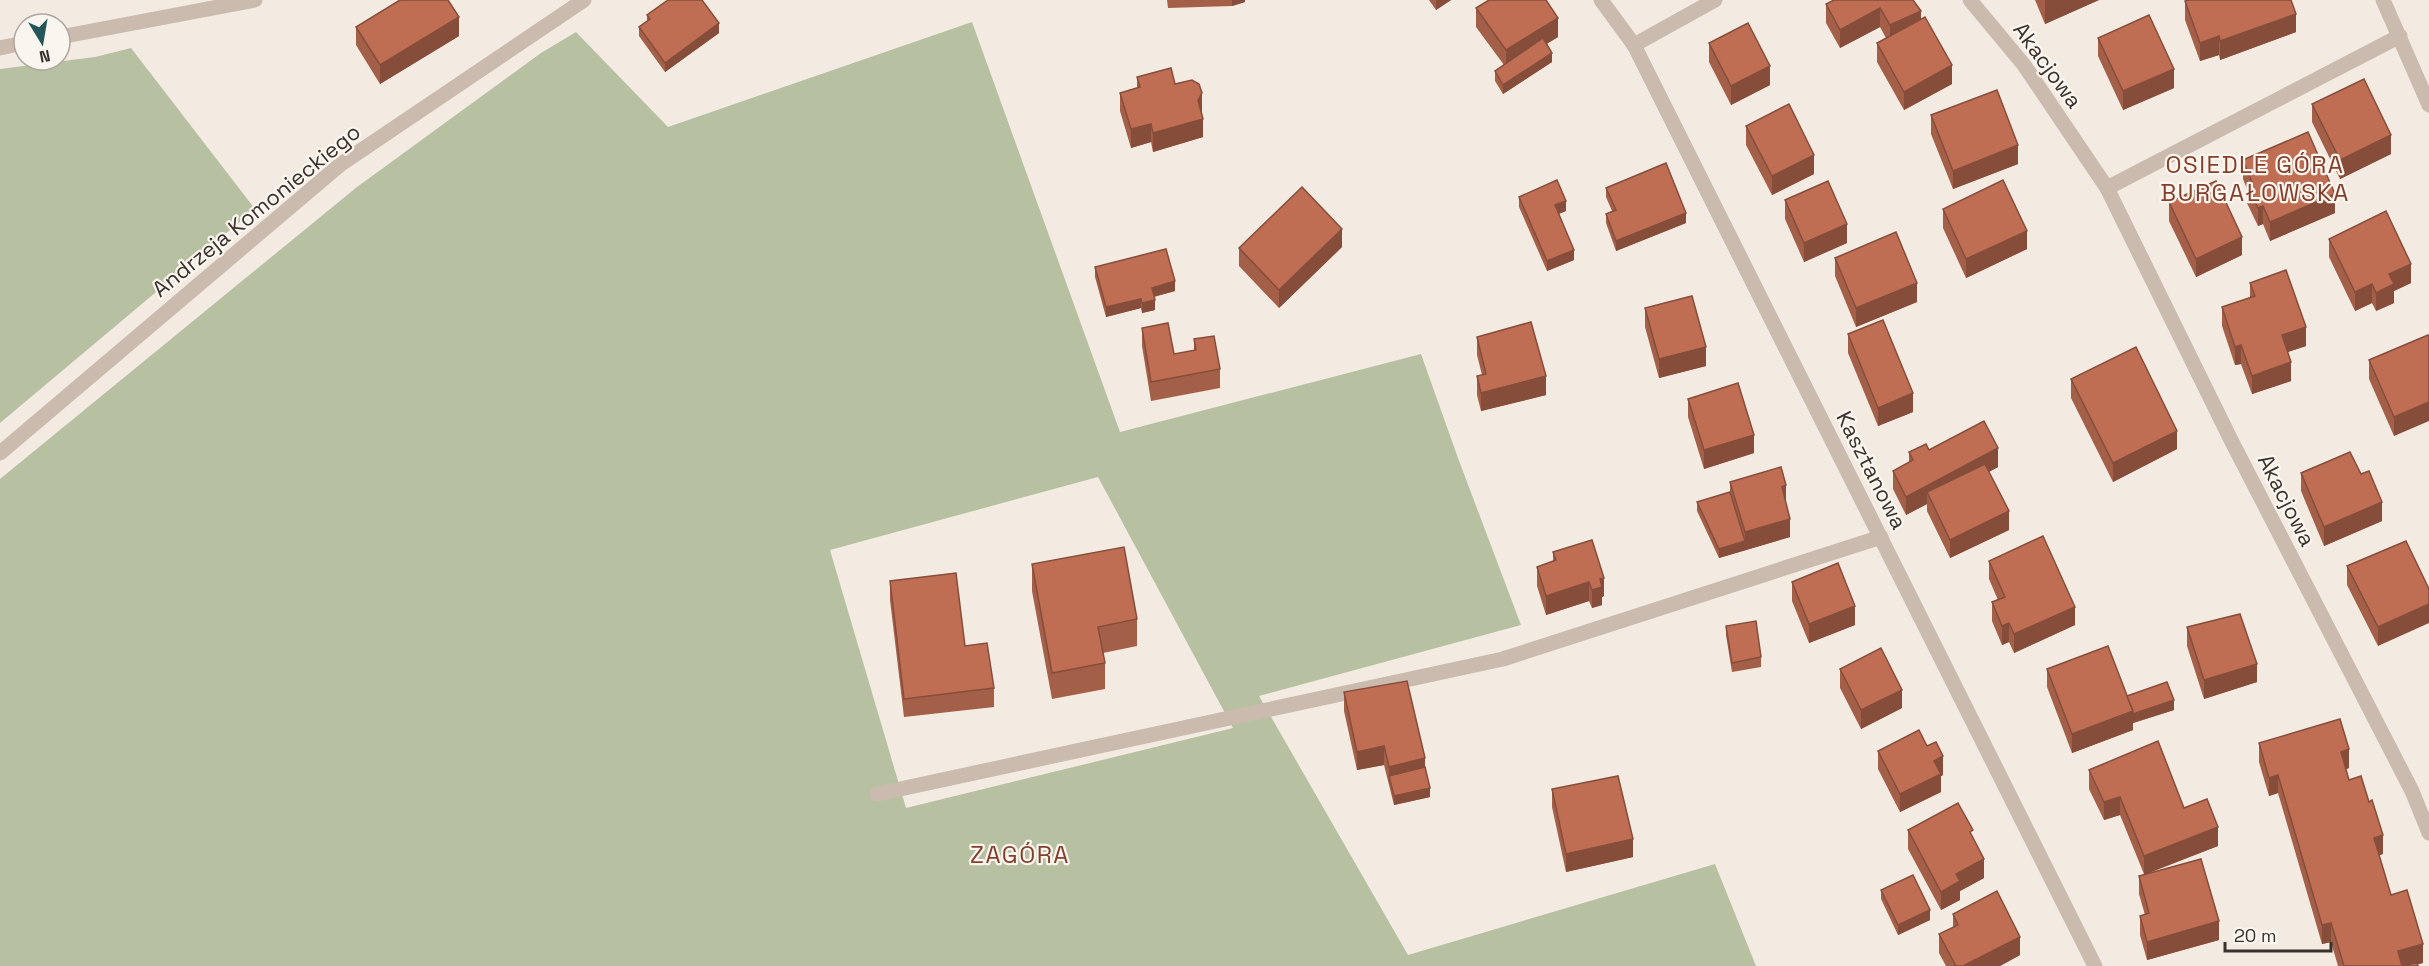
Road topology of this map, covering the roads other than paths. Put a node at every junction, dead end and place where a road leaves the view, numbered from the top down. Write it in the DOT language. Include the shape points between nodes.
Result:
graph roads {
  1 [pos="255,0"];
  2 [pos="584,0"];
  3 [pos="1601,0"];
  4 [pos="1716,0"];
  5 [pos="1970,0"];
  6 [pos="2383,0"];
  7 [pos="72,35"];
  8 [pos="2400,36"];
  9 [pos="1634,45"];
  10 [pos="2429,105"];
  11 [pos="2107,188"];
  12 [pos="0,453"];
  13 [pos="1881,537"];
  14 [pos="877,794"];
  15 [pos="2429,833"];
  16 [pos="2095,966"];
  1 -- 7 [label="street"];
  2 -- 12 [label="street, Andrzeja Komonieckiego" via="341,164"];
  3 -- 9 [label="street, Kasztanowa"];
  4 -- 9 [label="street"];
  5 -- 11 [label="street, Akacjowa" via="2024,65"];
  6 -- 8 [label="street"];
  8 -- 10 [label="street"];
  8 -- 11 [label="street"];
  9 -- 13 [label="street, Kasztanowa"];
  11 -- 15 [label="street, Akacjowa" via="2231,440 2412,791"];
  13 -- 14 [label="street" via="1503,658"];
  13 -- 16 [label="street, Kasztanowa"];
}
